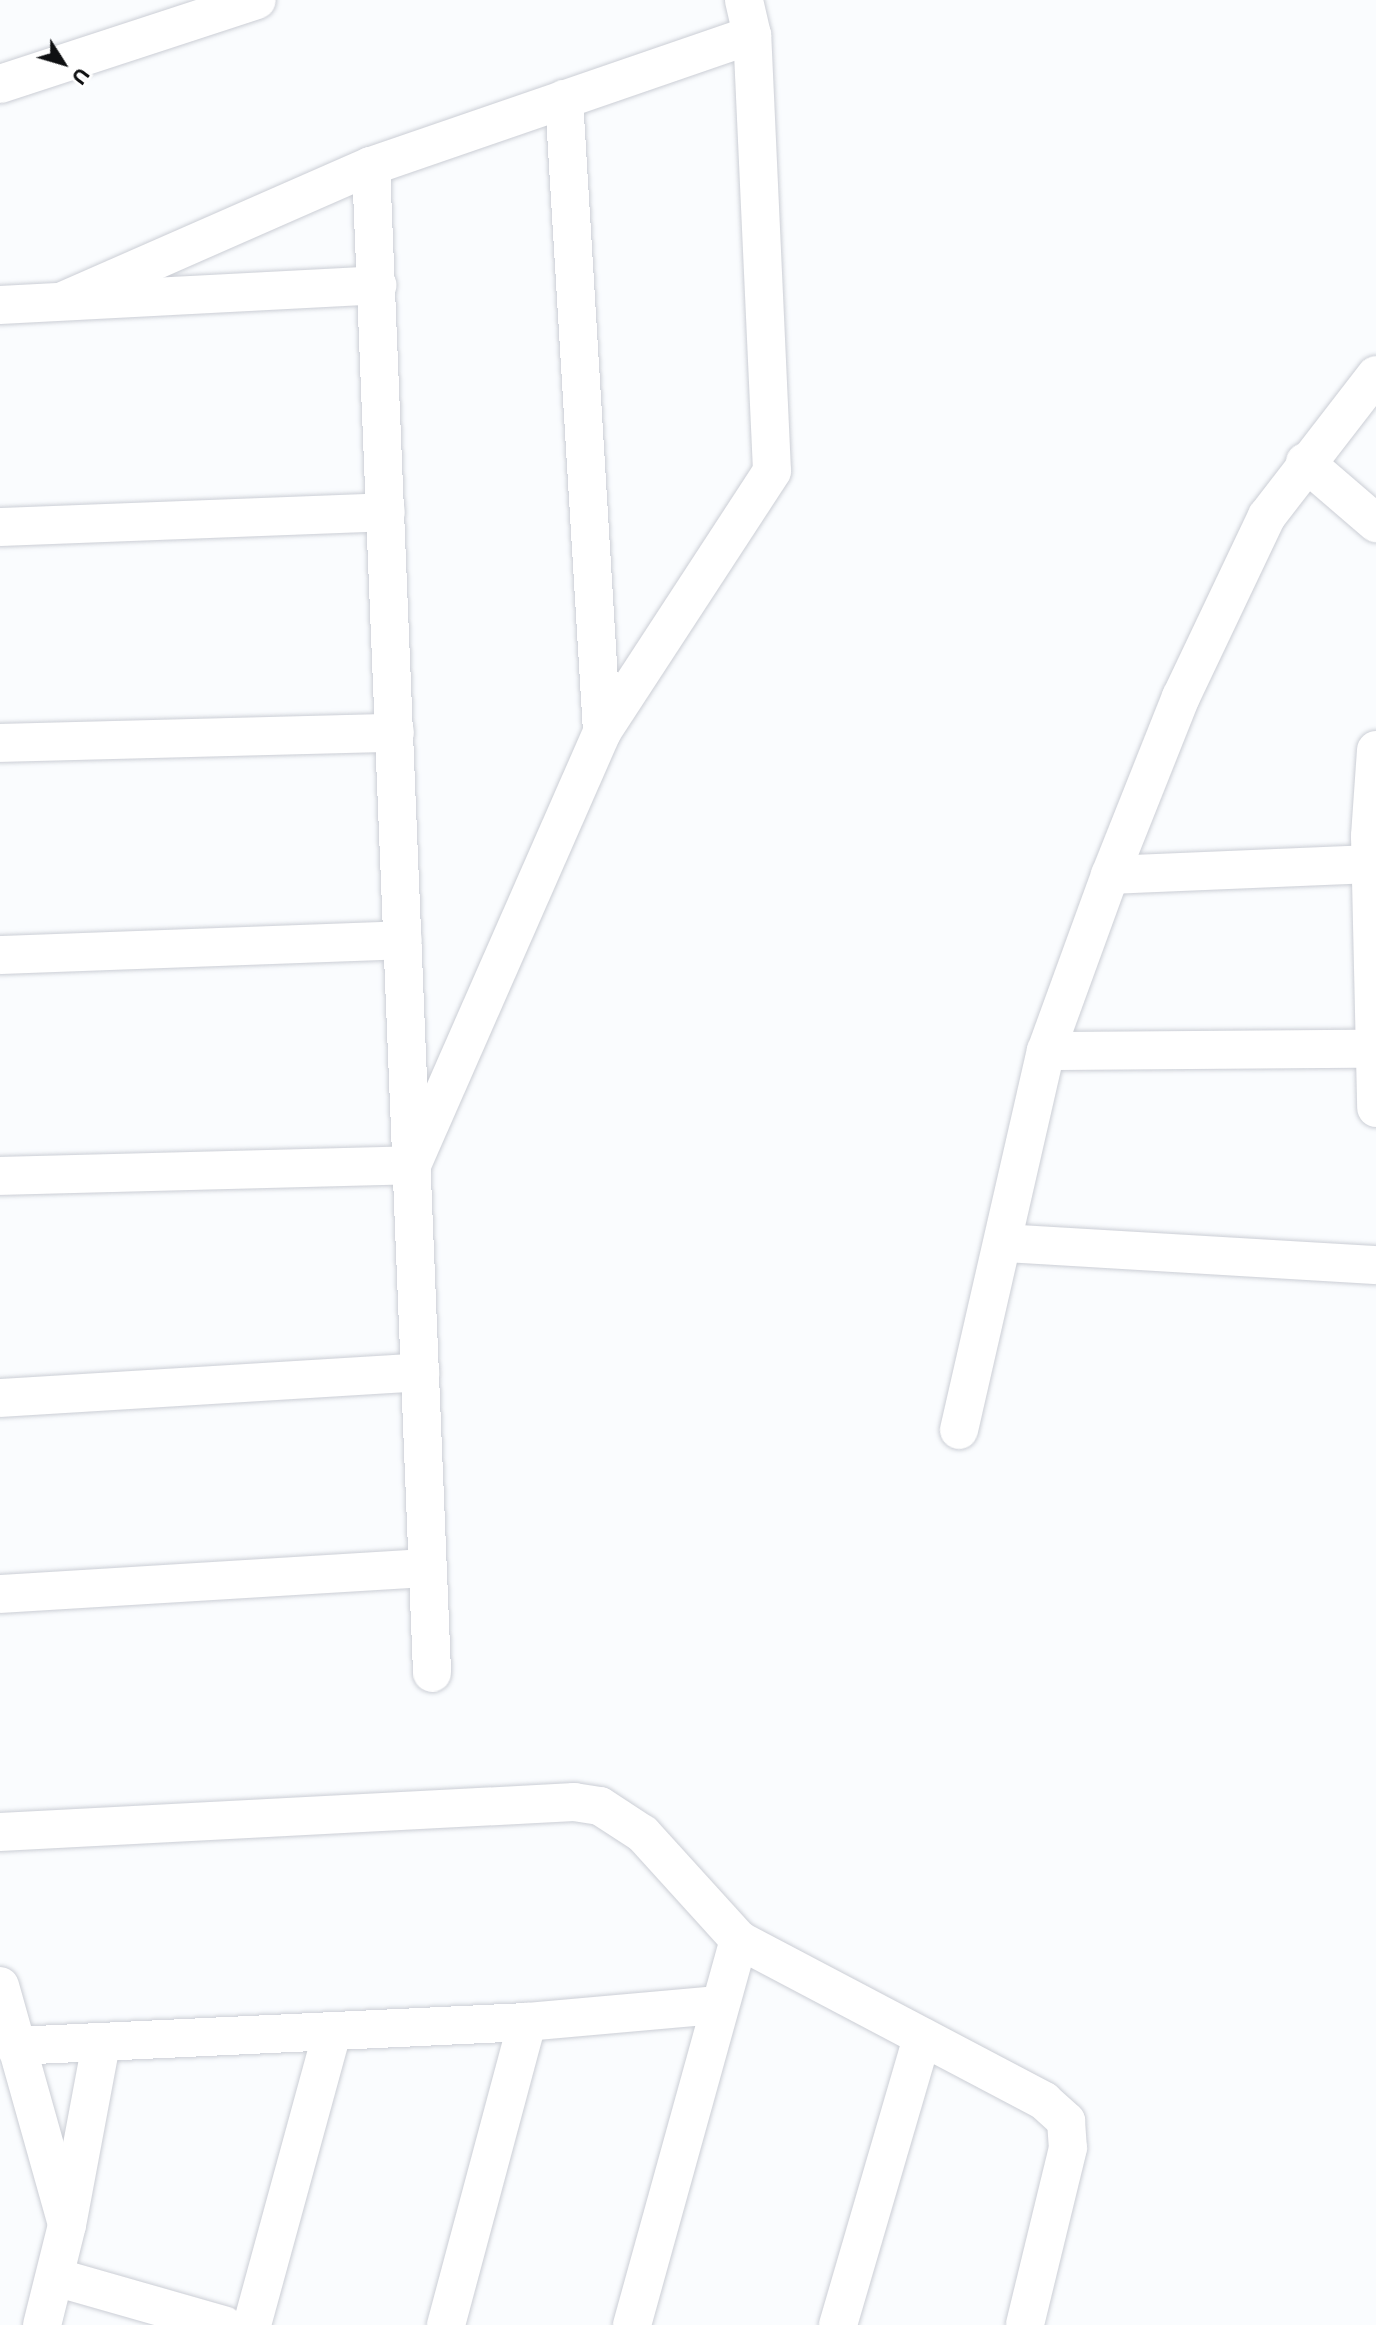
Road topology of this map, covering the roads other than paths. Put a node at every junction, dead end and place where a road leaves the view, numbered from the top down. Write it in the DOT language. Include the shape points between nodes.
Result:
graph roads {
  1 [pos="257,0"];
  2 [pos="748,17"];
  3 [pos="0,84"];
  4 [pos="564,99"];
  5 [pos="371,166"];
  6 [pos="377,285"];
  7 [pos="63,300"];
  8 [pos="0,305"];
  9 [pos="1376,375"];
  10 [pos="1306,462"];
  11 [pos="386,512"];
  12 [pos="1376,523"];
  13 [pos="0,527"];
  14 [pos="602,732"];
  15 [pos="395,733"];
  16 [pos="0,743"];
  17 [pos="1376,750"];
  18 [pos="1371,864"];
  19 [pos="1110,875"];
  20 [pos="403,940"];
  21 [pos="0,956"];
  22 [pos="1372,1049"];
  23 [pos="1046,1051"];
  24 [pos="1376,1108"];
  25 [pos="412,1165"];
  26 [pos="0,1176"];
  27 [pos="1004,1243"];
  28 [pos="1376,1265"];
  29 [pos="420,1372"];
  30 [pos="0,1398"];
  31 [pos="959,1430"];
  32 [pos="427,1568"];
  33 [pos="0,1594"];
  34 [pos="432,1673"];
  35 [pos="0,1832"];
  36 [pos="739,1940"];
  37 [pos="0,1986"];
  38 [pos="719,2005"];
  39 [pos="527,2022"];
  40 [pos="332,2032"];
  41 [pos="922,2037"];
  42 [pos="101,2043"];
  43 [pos="14,2046"];
  44 [pos="67,2225"];
  45 [pos="55,2277"];
  46 [pos="42,2325"];
  47 [pos="224,2325"];
  48 [pos="252,2325"];
  49 [pos="446,2325"];
  50 [pos="632,2325"];
  51 [pos="838,2325"];
  52 [pos="1026,2325"];
  1 -- 3 [label="street"];
  2 -- 4 [label="street"];
  2 -- 14 [label="street" via="774,464"];
  4 -- 5 [label="street"];
  4 -- 14 [label="street"];
  5 -- 6 [label="street"];
  5 -- 7 [label="street"];
  6 -- 7 [label="street"];
  6 -- 11 [label="street"];
  7 -- 8 [label="street"];
  9 -- 10 [label="street"];
  10 -- 12 [label="street"];
  10 -- 19 [label="street" via="1267,516 1181,697"];
  11 -- 13 [label="street"];
  11 -- 15 [label="street"];
  14 -- 25 [label="street"];
  15 -- 16 [label="street"];
  15 -- 20 [label="street"];
  17 -- 18 [label="street"];
  18 -- 19 [label="street"];
  18 -- 22 [label="street"];
  19 -- 23 [label="street"];
  20 -- 21 [label="street"];
  20 -- 25 [label="street"];
  22 -- 23 [label="street"];
  22 -- 24 [label="street"];
  23 -- 27 [label="street"];
  25 -- 26 [label="street"];
  25 -- 29 [label="street"];
  27 -- 28 [label="street"];
  27 -- 31 [label="street"];
  29 -- 30 [label="street"];
  29 -- 32 [label="street"];
  32 -- 33 [label="street"];
  32 -- 34 [label="street"];
  35 -- 36 [label="street" via="574,1801 600,1806 643,1834"];
  36 -- 38 [label="street"];
  36 -- 41 [label="street"];
  37 -- 43 [label="street"];
  38 -- 39 [label="street"];
  38 -- 50 [label="street"];
  39 -- 40 [label="street"];
  39 -- 49 [label="street"];
  40 -- 42 [label="street"];
  40 -- 48 [label="street"];
  41 -- 51 [label="street"];
  41 -- 52 [label="street" via="1045,2101 1066,2121 1068,2148"];
  42 -- 43 [label="street"];
  42 -- 44 [label="street"];
  43 -- 44 [label="street"];
  44 -- 45 [label="street"];
  45 -- 46 [label="street"];
  45 -- 47 [label="street"];
}
